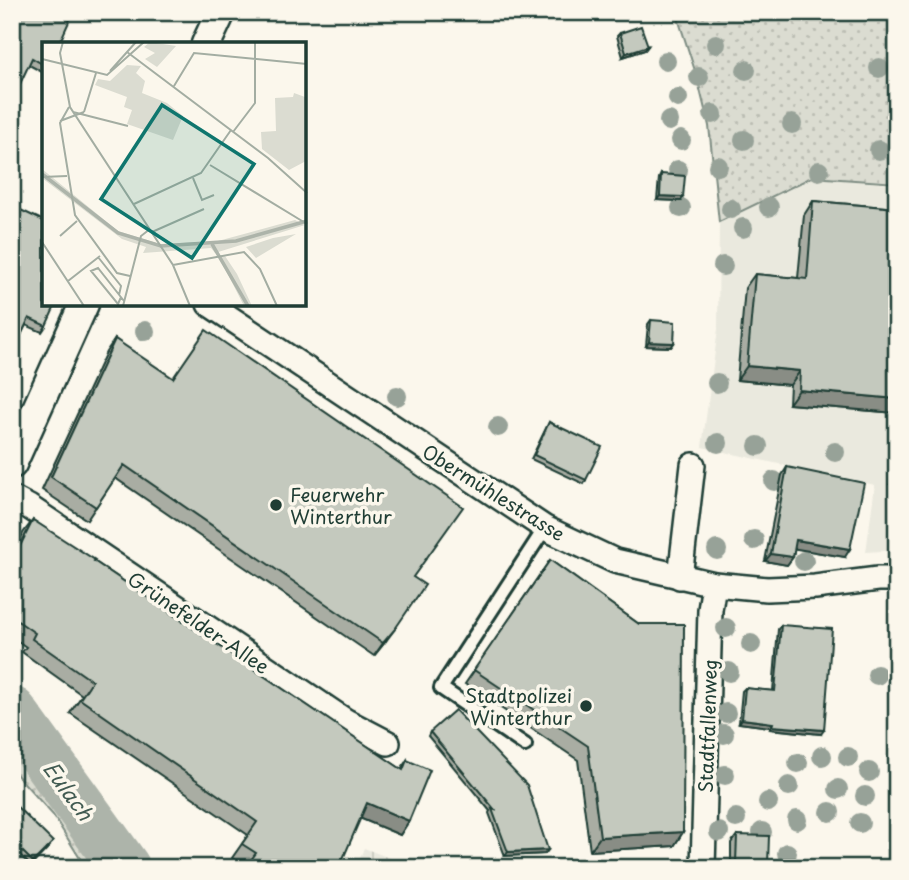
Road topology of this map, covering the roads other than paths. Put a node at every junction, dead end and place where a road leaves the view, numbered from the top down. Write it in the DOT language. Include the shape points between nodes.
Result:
graph roads {
  1 [pos="221,12"];
  2 [pos="207,42"];
  3 [pos="83,306"];
  4 [pos="212,306"];
  5 [pos="13,463"];
  6 [pos="693,465"];
  7 [pos="12,498"];
  8 [pos="545,528"];
  9 [pos="680,577"];
  10 [pos="897,579"];
  11 [pos="714,584"];
  12 [pos="388,743"];
  13 [pos="525,745"];
  14 [pos="703,868"];
  1 -- 2 [label="street"];
  3 -- 5 [label="street"];
  4 -- 8 [label="street, Obermühlestrasse"];
  6 -- 9 [label="street"];
  7 -- 12 [label="street, Grünefelder-Allee" via="346,721"];
  8 -- 9 [label="street, Obermühlestrasse" via="615,561"];
  8 -- 13 [label="lane" via="441,688"];
  9 -- 11 [label="street, Obermühlestrasse"];
  10 -- 11 [label="street, Obermühlestrasse" via="767,589"];
  11 -- 14 [label="street, Stadtfallenweg"];
}
